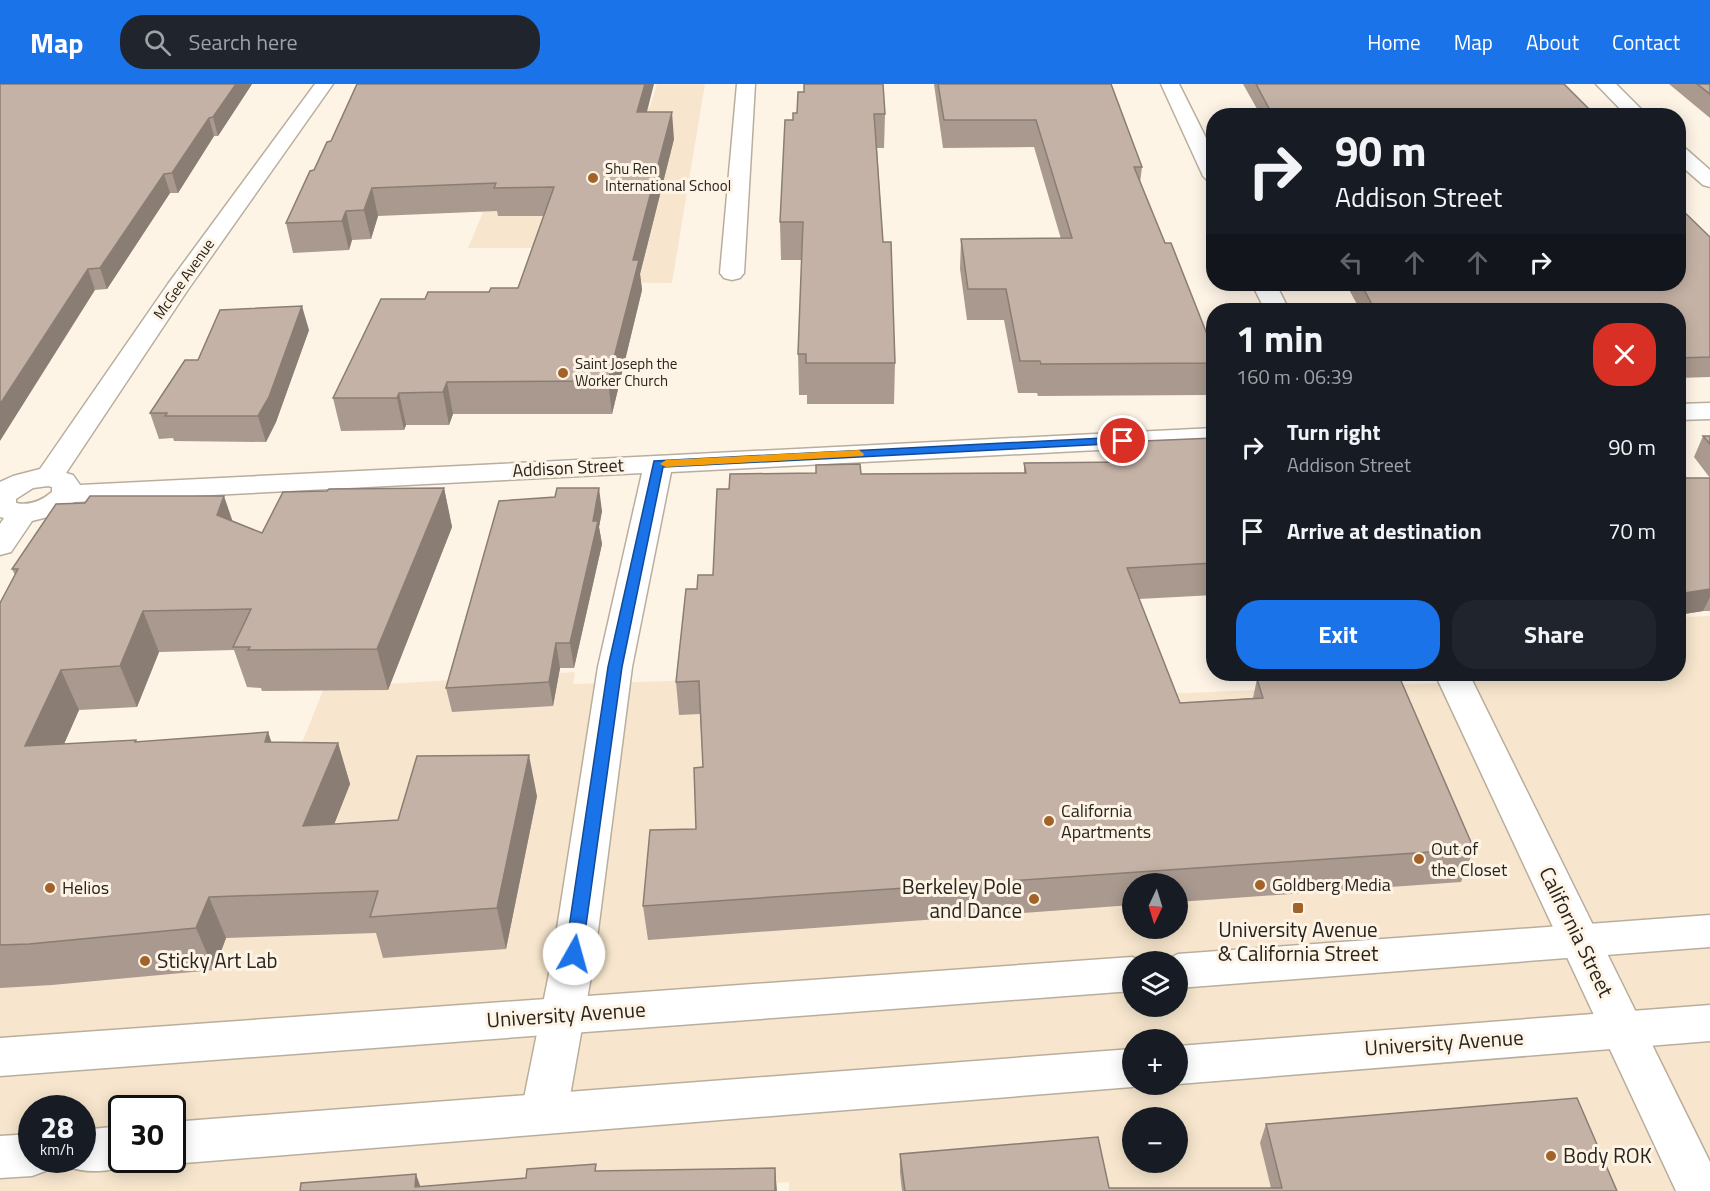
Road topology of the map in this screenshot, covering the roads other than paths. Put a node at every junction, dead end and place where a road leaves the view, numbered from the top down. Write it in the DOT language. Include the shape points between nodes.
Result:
graph roads {
  1 [pos="324,84"];
  2 [pos="746,84"];
  3 [pos="1170,84"];
  4 [pos="1605,84"];
  5 [pos="1630,108"];
  6 [pos="1206,159"];
  7 [pos="1686,159"];
  8 [pos="1710,181"];
  9 [pos="732,273"];
  10 [pos="1710,411"];
  11 [pos="1686,412"];
  12 [pos="1206,436"];
  13 [pos="658,464"];
  14 [pos="57,485"];
  15 [pos="8,502"];
  16 [pos="0,546"];
  17 [pos="1455,681"];
  18 [pos="1710,931"];
  19 [pos="1580,941"];
  20 [pos="1188,970"];
  21 [pos="1122,975"];
  22 [pos="562,1016"];
  23 [pos="1710,1023"];
  24 [pos="1623,1030"];
  25 [pos="0,1057"];
  26 [pos="1188,1064"];
  27 [pos="1122,1069"];
  28 [pos="544,1113"];
  29 [pos="186,1142"];
  30 [pos="18,1156"];
  31 [pos="0,1157"];
  32 [pos="1700,1191"];
  1 -- 14 [label="street, McGee Avenue" via="176,290"];
  2 -- 9 [label="street"];
  3 -- 6 [label="street"];
  4 -- 5 [label="street"];
  7 -- 8 [label="street"];
  10 -- 11 [label="street"];
  12 -- 13 [label="street, Addison Street"];
  13 -- 14 [label="street, Addison Street"];
  13 -- 22 [label="street" via="615,667"];
  14 -- 15 [label="street" via="45,509"];
  15 -- 16 [label="street"];
  17 -- 19 [label="street, California Street"];
  18 -- 19 [label="street"];
  19 -- 20 [label="street"];
  19 -- 24 [label="street, California Street"];
  21 -- 22 [label="street, University Avenue"];
  22 -- 25 [label="street, University Avenue"];
  22 -- 28 [label="street"];
  23 -- 24 [label="street, University Avenue"];
  24 -- 26 [label="street, University Avenue"];
  24 -- 32 [label="street, California Street"];
  27 -- 28 [label="street"];
  28 -- 29 [label="street"];
  30 -- 31 [label="street"];
}
